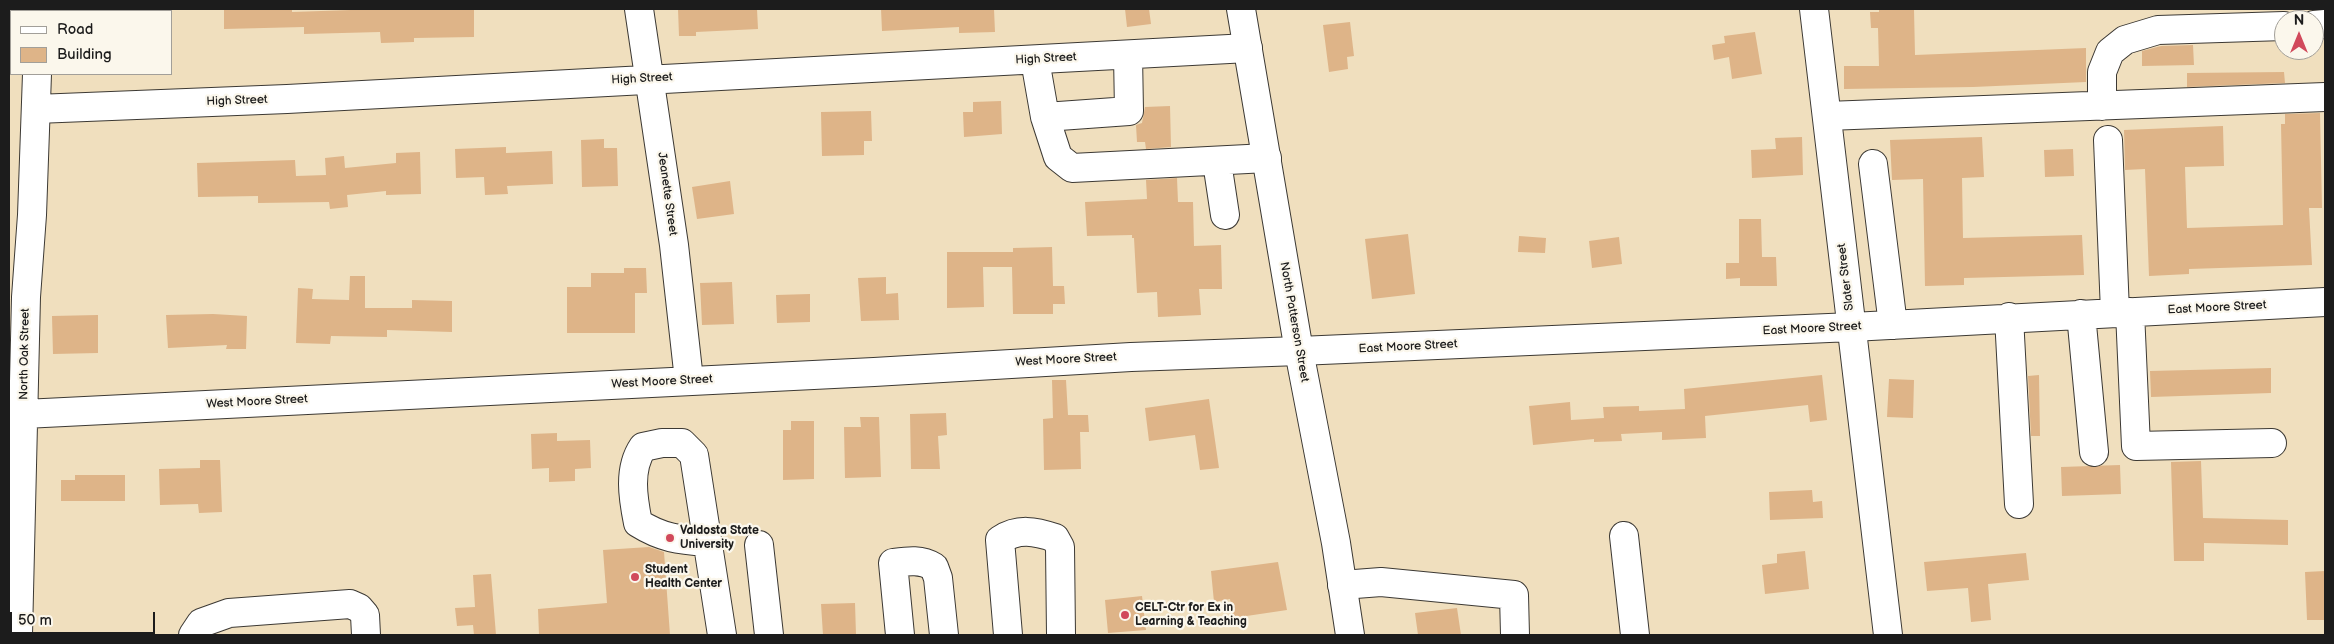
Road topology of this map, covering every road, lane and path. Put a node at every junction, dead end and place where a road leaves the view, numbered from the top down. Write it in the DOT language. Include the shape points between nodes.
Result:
graph roads {
  1 [pos="639,9"];
  2 [pos="1241,9"];
  3 [pos="1814,9"];
  4 [pos="2274,26"];
  5 [pos="1248,48"];
  6 [pos="1128,55"];
  7 [pos="1034,60"];
  8 [pos="37,75"];
  9 [pos="650,78"];
  10 [pos="2325,97"];
  11 [pos="2102,106"];
  12 [pos="36,109"];
  13 [pos="1827,116"];
  14 [pos="1045,117"];
  15 [pos="2108,140"];
  16 [pos="1267,158"];
  17 [pos="1217,162"];
  18 [pos="1873,164"];
  19 [pos="1225,215"];
  20 [pos="2325,302"];
  21 [pos="2122,312"];
  22 [pos="2080,314"];
  23 [pos="2009,318"];
  24 [pos="1893,324"];
  25 [pos="1852,327"];
  26 [pos="1299,351"];
  27 [pos="690,380"];
  28 [pos="24,414"];
  29 [pos="2272,443"];
  30 [pos="2094,452"];
  31 [pos="2019,504"];
  32 [pos="1624,536"];
  33 [pos="707,542"];
  34 [pos="759,546"];
  35 [pos="1342,585"];
  36 [pos="18,635"];
  37 [pos="193,635"];
  38 [pos="366,635"];
  39 [pos="722,635"];
  40 [pos="769,635"];
  41 [pos="900,635"];
  42 [pos="944,635"];
  43 [pos="1008,635"];
  44 [pos="1061,635"];
  45 [pos="1350,635"];
  46 [pos="1515,635"];
  47 [pos="1635,635"];
  48 [pos="1888,635"];
  1 -- 9 [label="street, Jeanette Street"];
  2 -- 5 [label="street, North Patterson Street"];
  3 -- 13 [label="street, Slater Street"];
  4 -- 11 [label="street" via="2158,30 2125,40 2110,52 2102,72"];
  5 -- 6 [label="street, High Street"];
  5 -- 16 [label="street, North Patterson Street"];
  6 -- 7 [label="street, High Street"];
  6 -- 14 [label="street" via="1129,111"];
  7 -- 9 [label="street, High Street"];
  7 -- 14 [label="street"];
  8 -- 12 [label="street, North Oak Street"];
  9 -- 12 [label="street, High Street" via="287,99"];
  9 -- 27 [label="street, Jeanette Street"];
  10 -- 11 [label="street"];
  11 -- 13 [label="street"];
  12 -- 28 [label="street, North Oak Street" via="26,297"];
  13 -- 25 [label="street, Slater Street"];
  14 -- 17 [label="street" via="1058,157 1072,168"];
  15 -- 21 [label="street"];
  16 -- 17 [label="street"];
  16 -- 26 [label="street, North Patterson Street"];
  17 -- 19 [label="street"];
  18 -- 24 [label="street"];
  20 -- 21 [label="street, East Moore Street"];
  21 -- 22 [label="street, East Moore Street"];
  21 -- 29 [label="street" via="2136,446"];
  22 -- 23 [label="street, East Moore Street"];
  22 -- 30 [label="street"];
  23 -- 24 [label="street, East Moore Street"];
  23 -- 31 [label="street"];
  24 -- 25 [label="street, East Moore Street"];
  25 -- 26 [label="street, East Moore Street"];
  25 -- 48 [label="street, Slater Street"];
  26 -- 27 [label="street, West Moore Street" via="1131,356"];
  26 -- 35 [label="street, North Patterson Street"];
  27 -- 28 [label="street, West Moore Street"];
  28 -- 36 [label="street, North Oak Street"];
  32 -- 47 [label="street"];
  33 -- 33 [label="street" via="694,455 682,443 643,447 636,457 633,475 638,523 675,540"];
  33 -- 39 [label="street"];
  34 -- 40 [label="street"];
  35 -- 45 [label="street, North Patterson Street"];
  35 -- 46 [label="street" via="1381,582 1514,595"];
  37 -- 38 [label="street" via="201,623 230,613 350,604 365,615"];
  41 -- 42 [label="street" via="893,563 920,561 934,567 938,578"];
  43 -- 44 [label="street" via="1000,540 1011,532 1044,534 1055,538 1060,547"];
}
